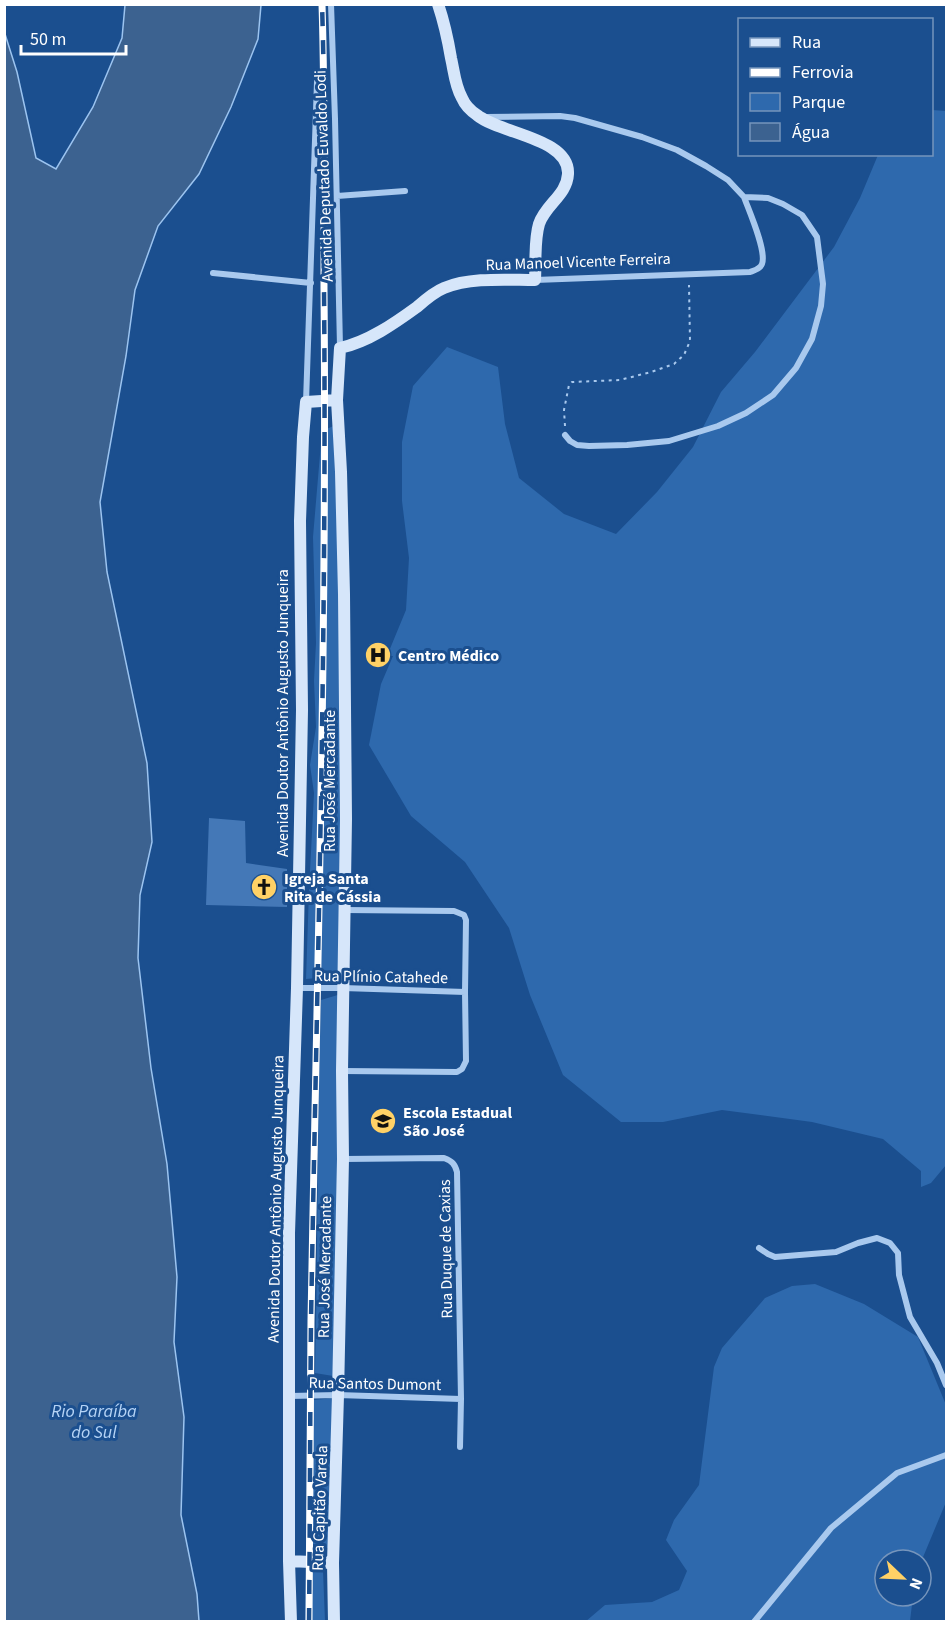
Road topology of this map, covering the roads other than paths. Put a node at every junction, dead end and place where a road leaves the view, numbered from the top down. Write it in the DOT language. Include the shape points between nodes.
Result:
graph roads {
  1 [pos="331,4"];
  2 [pos="438,4"];
  3 [pos="317,82"];
  4 [pos="479,117"];
  5 [pos="405,191"];
  6 [pos="337,196"];
  7 [pos="744,197"];
  8 [pos="213,273"];
  9 [pos="535,280"];
  10 [pos="311,283"];
  11 [pos="340,348"];
  12 [pos="337,400"];
  13 [pos="306,402"];
  14 [pos="566,435"];
  15 [pos="344,910"];
  16 [pos="297,988"];
  17 [pos="343,988"];
  18 [pos="465,992"];
  19 [pos="342,1071"];
  20 [pos="343,1159"];
  21 [pos="759,1248"];
  22 [pos="946,1385"];
  23 [pos="339,1395"];
  24 [pos="289,1396"];
  25 [pos="461,1399"];
  26 [pos="460,1447"];
  27 [pos="946,1455"];
  28 [pos="289,1562"];
  29 [pos="333,1563"];
  30 [pos="291,1622"];
  31 [pos="334,1622"];
  32 [pos="754,1622"];
  1 -- 6 [label="street, Avenida Deputado Euvaldo Lodi"];
  2 -- 4 [label="street" via="456,85 462,99"];
  3 -- 10 [label="street, Avenida Doutor Antônio Augusto Junqueira"];
  4 -- 7 [label="street" via="560,116 642,137 706,166 728,180"];
  4 -- 9 [label="street" via="546,143 567,162 566,185 539,224"];
  5 -- 6 [label="street"];
  6 -- 11 [label="street, Avenida Deputado Euvaldo Lodi"];
  7 -- 9 [label="street, Rua Manoel Vicente Ferreira" via="763,258 758,269"];
  7 -- 14 [label="street" via="768,198 783,204 802,215 817,237 823,284 821,306 812,339 796,368 773,395 746,413 669,441 589,446 577,445"];
  8 -- 10 [label="street"];
  9 -- 11 [label="street, Rua Manoel Vicente Ferreira" via="475,281 441,289 373,336"];
  10 -- 13 [label="street, Avenida Doutor Antônio Augusto Junqueira"];
  11 -- 12 [label="street, Rua José Mercadante"];
  12 -- 13 [label="street"];
  12 -- 15 [label="street, Rua José Mercadante" via="344,594"];
  13 -- 16 [label="street, Avenida Doutor Antônio Augusto Junqueira" via="300,521 302,710"];
  15 -- 17 [label="street, Rua José Mercadante"];
  15 -- 18 [label="street" via="454,911 464,915"];
  16 -- 17 [label="street, Rua Plínio Catahede"];
  16 -- 24 [label="street, Avenida Doutor Antônio Augusto Junqueira"];
  17 -- 18 [label="street, Rua Plínio Catahede"];
  17 -- 19 [label="street, Rua José Mercadante"];
  18 -- 19 [label="street" via="466,1061 462,1069"];
  19 -- 20 [label="street, Rua José Mercadante"];
  20 -- 23 [label="street, Rua José Mercadante"];
  20 -- 25 [label="street, Rua Duque de Caxias" via="444,1158 455,1165"];
  21 -- 22 [label="street" via="775,1257 836,1252 877,1238 890,1243 898,1253 899,1275 910,1317"];
  23 -- 24 [label="street, Rua Santos Dumont"];
  23 -- 25 [label="street, Rua Santos Dumont"];
  23 -- 29 [label="street, Rua Capitão Varela"];
  24 -- 28 [label="street, Avenida Doutor Antônio Augusto Junqueira"];
  25 -- 26 [label="street, Rua Duque de Caxias"];
  27 -- 32 [label="street" via="897,1473 831,1528"];
  28 -- 29 [label="street"];
  28 -- 30 [label="street, Avenida Doutor Antônio Augusto Junqueira"];
  29 -- 31 [label="street, Rua Capitão Varela"];
}
